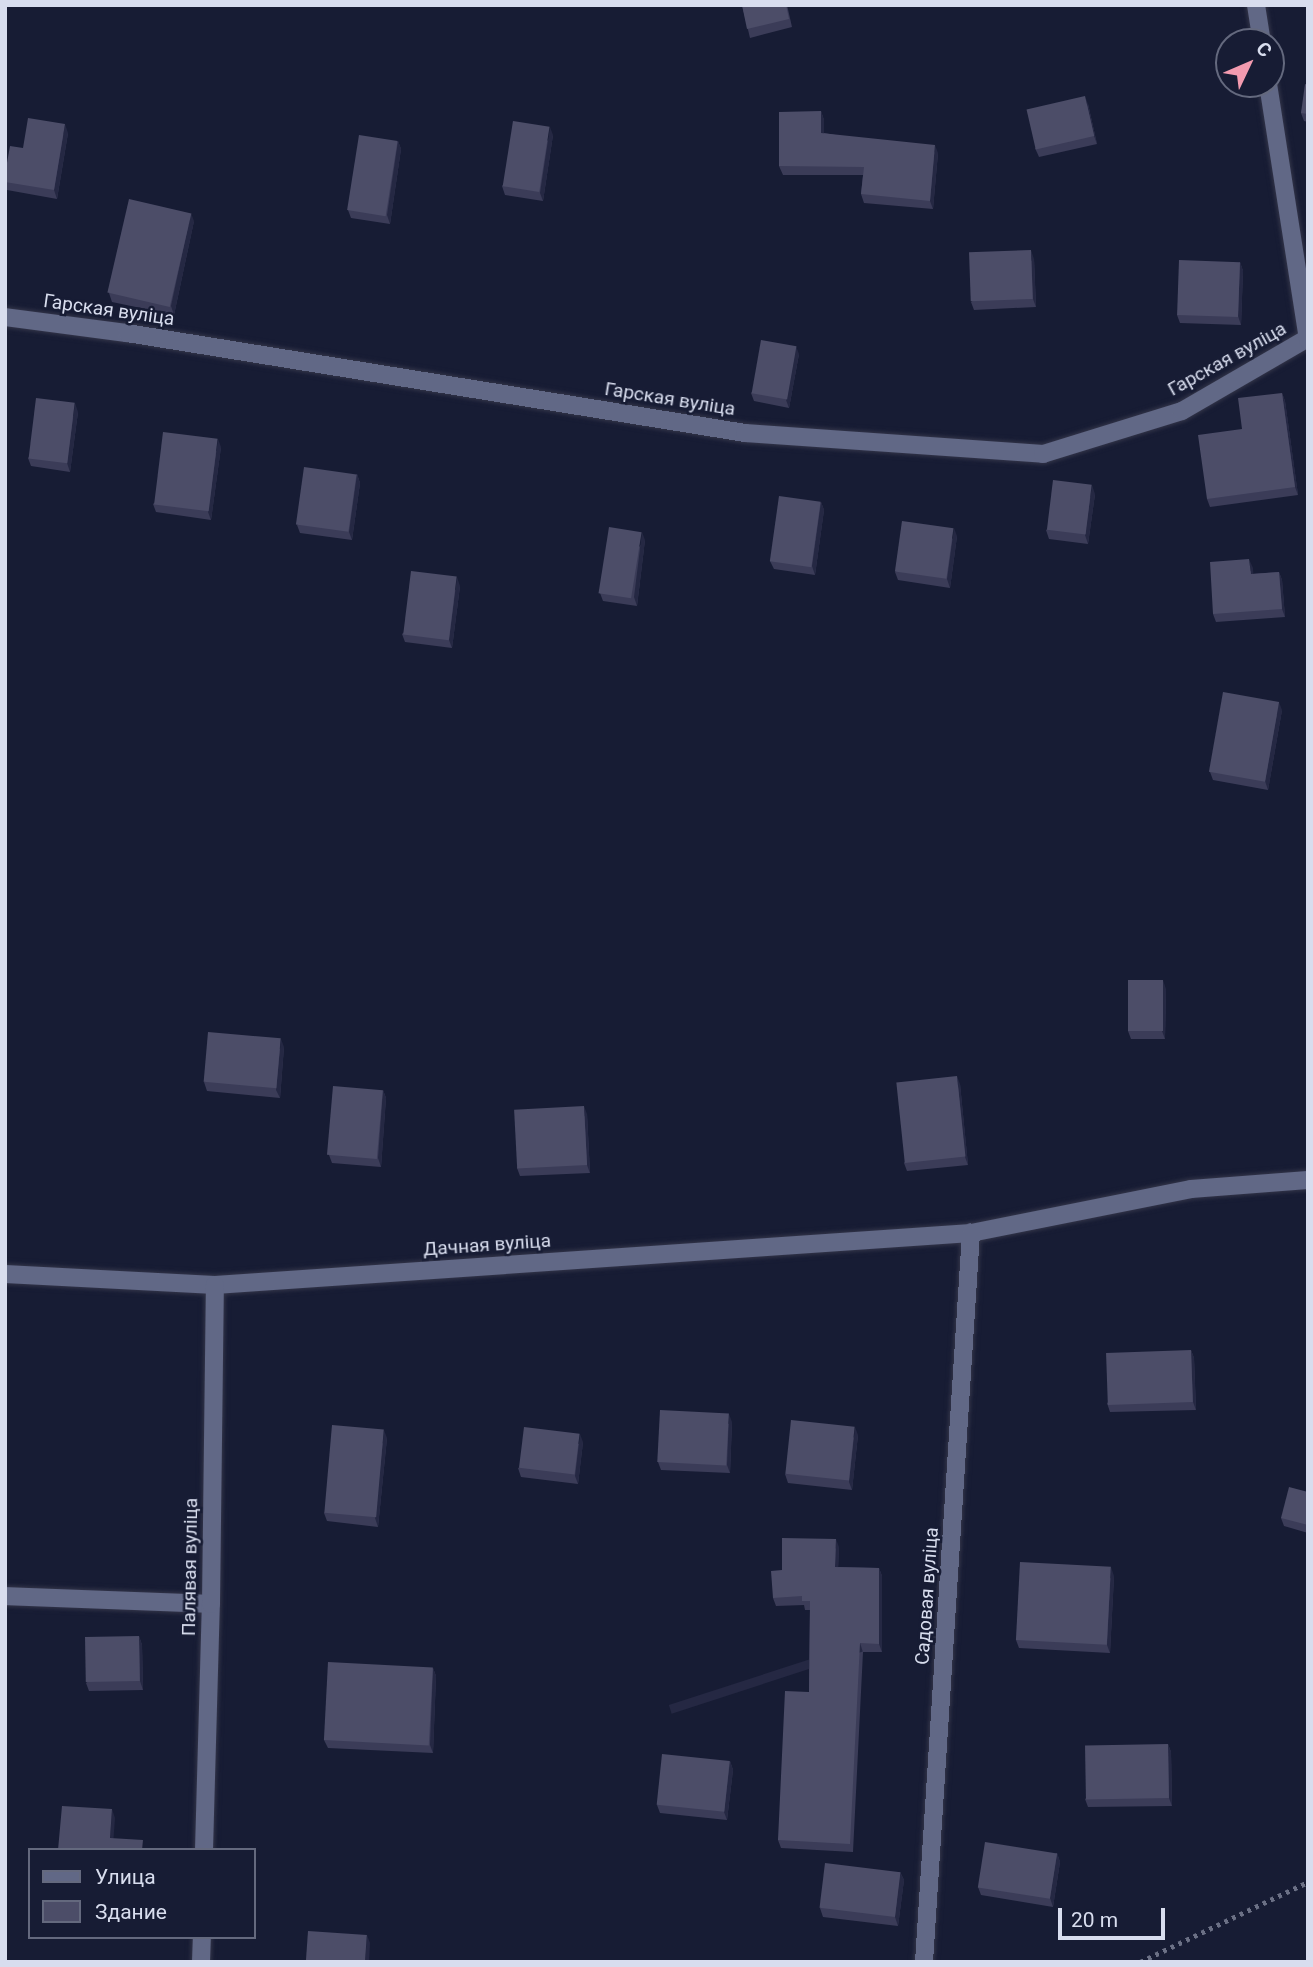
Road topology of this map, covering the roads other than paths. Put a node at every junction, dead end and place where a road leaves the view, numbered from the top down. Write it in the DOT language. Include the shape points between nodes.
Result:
graph roads {
  1 [pos="1256,5"];
  2 [pos="1260,28"];
  3 [pos="1270,98"];
  4 [pos="5,317"];
  5 [pos="1308,339"];
  6 [pos="1308,1180"];
  7 [pos="971,1233"];
  8 [pos="5,1274"];
  9 [pos="215,1285"];
  10 [pos="5,1596"];
  11 [pos="211,1604"];
  12 [pos="205,1848"];
  13 [pos="202,1939"];
  14 [pos="201,1962"];
  15 [pos="924,1962"];
  1 -- 2 [label="street"];
  3 -- 5 [label="street"];
  4 -- 5 [label="street, Гарская вуліца" via="745,433 1043,454 1182,411"];
  6 -- 7 [label="street, Дачная вуліца" via="1191,1189"];
  7 -- 9 [label="street, Дачная вуліца"];
  7 -- 15 [label="street, Садовая вуліца"];
  8 -- 9 [label="street, Дачная вуліца"];
  9 -- 11 [label="street, Палявая вуліца"];
  10 -- 11 [label="street"];
  11 -- 12 [label="street, Палявая вуліца"];
  13 -- 14 [label="street"];
}
